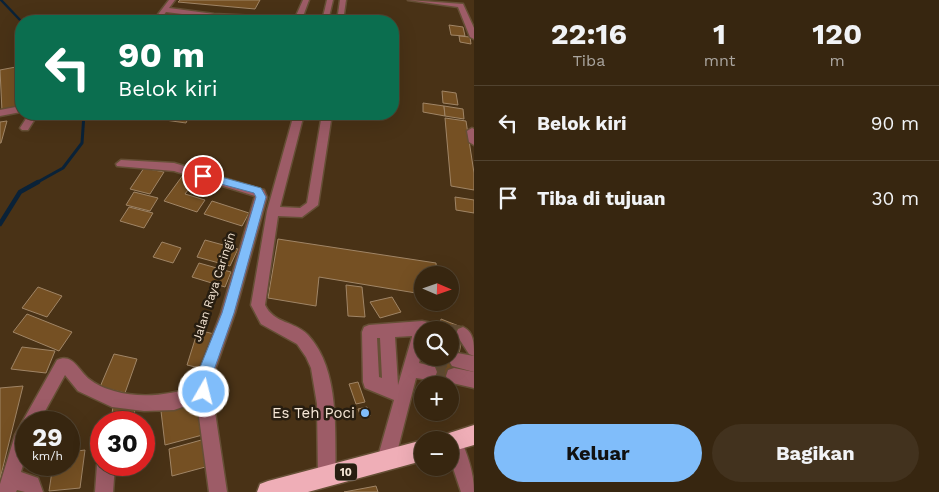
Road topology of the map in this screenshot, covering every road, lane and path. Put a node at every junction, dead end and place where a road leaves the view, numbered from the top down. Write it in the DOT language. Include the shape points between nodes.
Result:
graph roads {
  1 [pos="172,0"];
  2 [pos="306,0"];
  3 [pos="330,0"];
  4 [pos="343,0"];
  5 [pos="412,0"];
  6 [pos="463,2"];
  7 [pos="165,10"];
  8 [pos="161,15"];
  9 [pos="206,15"];
  10 [pos="301,15"];
  11 [pos="326,15"];
  12 [pos="341,15"];
  13 [pos="474,36"];
  14 [pos="15,110"];
  15 [pos="0,113"];
  16 [pos="30,120"];
  17 [pos="297,120"];
  18 [pos="326,120"];
  19 [pos="25,128"];
  20 [pos="472,131"];
  21 [pos="474,142"];
  22 [pos="121,164"];
  23 [pos="273,211"];
  24 [pos="414,343"];
  25 [pos="464,353"];
  26 [pos="414,360"];
  27 [pos="474,364"];
  28 [pos="474,380"];
  29 [pos="204,392"];
  30 [pos="397,393"];
  31 [pos="36,411"];
  32 [pos="474,435"];
  33 [pos="459,439"];
  34 [pos="414,452"];
  35 [pos="386,460"];
  36 [pos="459,461"];
  37 [pos="15,463"];
  38 [pos="105,476"];
  39 [pos="326,477"];
  40 [pos="9,485"];
  41 [pos="34,492"];
  42 [pos="104,492"];
  43 [pos="218,492"];
  44 [pos="268,492"];
  45 [pos="470,492"];
  1 -- 7 [label="street"];
  2 -- 10 [label="street"];
  3 -- 11 [label="street"];
  4 -- 12 [label="street"];
  5 -- 6 [label="street"];
  6 -- 13 [label="street"];
  7 -- 8 [label="street"];
  7 -- 9 [label="street"];
  14 -- 15 [label="street"];
  16 -- 19 [label="street"];
  17 -- 23 [label="street"];
  18 -- 23 [label="street" via="312,205 302,213"];
  20 -- 21 [label="street"];
  22 -- 29 [label="street, Jalan Raya Caringin" via="174,167 260,193 228,313 206,370"];
  23 -- 39 [label="street" via="258,305 268,323 301,338 320,368 325,409"];
  24 -- 30 [label="street" via="387,331 369,332 371,382"];
  25 -- 27 [label="street"];
  25 -- 28 [label="street"];
  26 -- 30 [label="street"];
  29 -- 31 [label="street" via="174,402 112,399 84,385 66,365 62,365"];
  29 -- 43 [label="street, Jalan Raya Caringin"];
  30 -- 35 [label="street"];
  32 -- 33 [label="highway"];
  34 -- 35 [label="highway, 10"];
  35 -- 39 [label="highway, 10"];
  36 -- 45 [label="street"];
  37 -- 40 [label="street"];
  38 -- 42 [label="street"];
  39 -- 44 [label="highway, 10"];
  40 -- 41 [label="street" via="32,484"];
}
